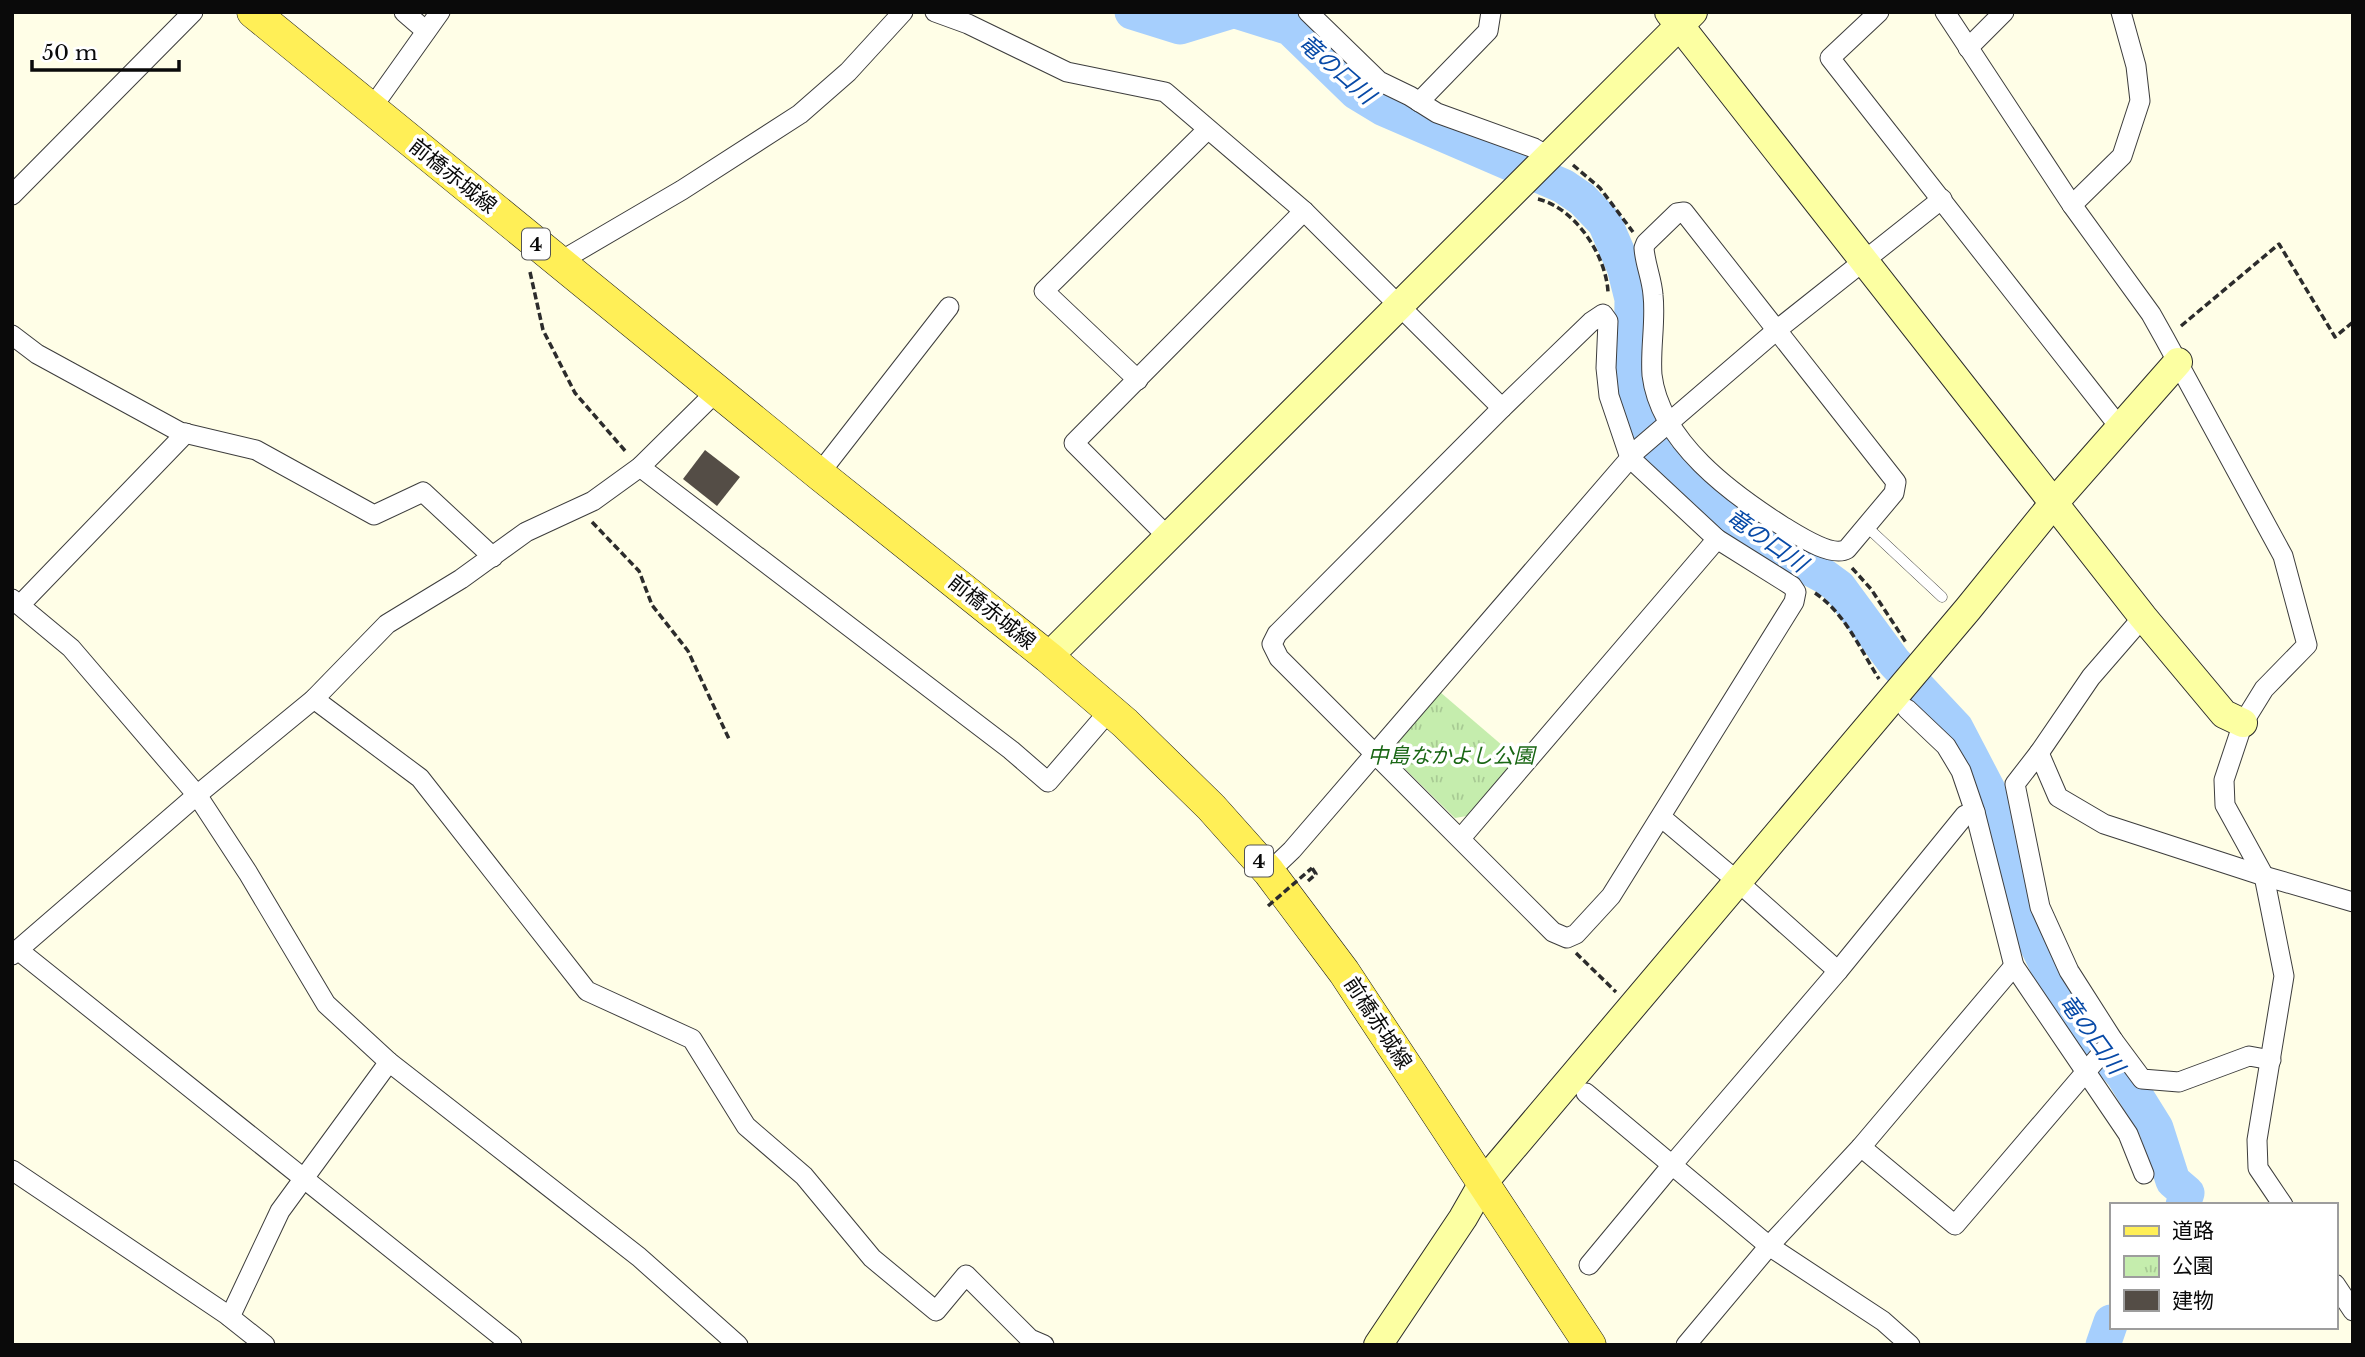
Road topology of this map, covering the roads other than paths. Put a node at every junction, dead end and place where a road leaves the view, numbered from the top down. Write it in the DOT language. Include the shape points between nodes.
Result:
graph roads {
  1 [pos="193,12"];
  2 [pos="404,12"];
  3 [pos="440,12"];
  4 [pos="902,12"];
  5 [pos="935,12"];
  6 [pos="1308,12"];
  7 [pos="1491,12"];
  8 [pos="1879,12"];
  9 [pos="1945,12"];
  10 [pos="2004,12"];
  11 [pos="2120,12"];
  12 [pos="1681,16"];
  13 [pos="266,17"];
  14 [pos="426,31"];
  15 [pos="1968,48"];
  16 [pos="1419,102"];
  17 [pos="371,109"];
  18 [pos="1208,130"];
  19 [pos="1554,159"];
  20 [pos="12,195"];
  21 [pos="1942,199"];
  22 [pos="2072,205"];
  23 [pos="1304,211"];
  24 [pos="1863,260"];
  25 [pos="559,262"];
  26 [pos="1399,306"];
  27 [pos="949,307"];
  28 [pos="1778,329"];
  29 [pos="12,335"];
  30 [pos="2172,350"];
  31 [pos="1138,380"];
  32 [pos="718,390"];
  33 [pos="1502,408"];
  34 [pos="1666,425"];
  35 [pos="2121,429"];
  36 [pos="186,433"];
  37 [pos="1634,454"];
  38 [pos="640,467"];
  39 [pos="819,474"];
  40 [pos="2053,504"];
  41 [pos="1866,526"];
  42 [pos="1168,537"];
  43 [pos="1717,540"];
  44 [pos="493,556"];
  45 [pos="1942,597"];
  46 [pos="16,602"];
  47 [pos="2143,617"];
  48 [pos="1048,657"];
  49 [pos="1905,679"];
  50 [pos="314,699"];
  51 [pos="1110,710"];
  52 [pos="2243,723"];
  53 [pos="2039,753"];
  54 [pos="1376,754"];
  55 [pos="197,795"];
  56 [pos="1975,812"];
  57 [pos="1661,817"];
  58 [pos="1461,838"];
  59 [pos="1269,872"];
  60 [pos="2264,876"];
  61 [pos="1737,881"];
  62 [pos="2353,902"];
  63 [pos="15,953"];
  64 [pos="2014,966"];
  65 [pos="1838,971"];
  66 [pos="2111,1041"];
  67 [pos="2271,1060"];
  68 [pos="389,1062"];
  69 [pos="2087,1071"];
  70 [pos="1586,1093"];
  71 [pos="1861,1147"];
  72 [pos="1672,1165"];
  73 [pos="12,1170"];
  74 [pos="2144,1174"];
  75 [pos="304,1178"];
  76 [pos="1483,1183"];
  77 [pos="2282,1203"];
  78 [pos="1769,1246"];
  79 [pos="1589,1265"];
  80 [pos="2337,1287"];
  81 [pos="2353,1311"];
  82 [pos="230,1317"];
  83 [pos="265,1345"];
  84 [pos="512,1345"];
  85 [pos="737,1345"];
  86 [pos="1044,1345"];
  87 [pos="1378,1345"];
  88 [pos="1590,1345"];
  89 [pos="1686,1345"];
  90 [pos="1910,1345"];
  1 -- 20 [label="street"];
  2 -- 14 [label="street"];
  3 -- 14 [label="street"];
  4 -- 25 [label="street" via="848,72 800,114"];
  5 -- 18 [label="street" via="1067,72 1165,92"];
  6 -- 16 [label="street" via="1378,81"];
  7 -- 16 [label="street" via="1488,32"];
  8 -- 21 [label="street" via="1830,58"];
  9 -- 15 [label="street"];
  10 -- 15 [label="street"];
  11 -- 22 [label="street" via="2136,66 2140,100 2122,156"];
  12 -- 19 [label="street"];
  12 -- 24 [label="street"];
  13 -- 17 [label="main road, 前橋赤城線 / 4"];
  14 -- 17 [label="street"];
  15 -- 22 [label="street"];
  16 -- 19 [label="street"];
  17 -- 25 [label="main road, 前橋赤城線 / 4"];
  18 -- 23 [label="street"];
  18 -- 31 [label="street" via="1044,291"];
  19 -- 26 [label="street" via="1526,191"];
  21 -- 24 [label="street"];
  21 -- 35 [label="street"];
  22 -- 30 [label="street"];
  23 -- 26 [label="street"];
  23 -- 31 [label="street"];
  24 -- 28 [label="street"];
  24 -- 40 [label="street"];
  25 -- 32 [label="main road, 前橋赤城線 / 4"];
  26 -- 33 [label="street"];
  26 -- 42 [label="street"];
  27 -- 39 [label="street"];
  28 -- 34 [label="street"];
  28 -- 34 [label="street" via="1689,217 1677,213 1644,248 1653,293 1652,373"];
  28 -- 41 [label="street" via="1896,482 1894,493"];
  29 -- 36 [label="street" via="37,354"];
  30 -- 35 [label="street"];
  30 -- 52 [label="street" via="2283,556 2308,645 2264,689"];
  31 -- 42 [label="street" via="1074,443"];
  32 -- 38 [label="street"];
  32 -- 39 [label="main road, 前橋赤城線 / 4"];
  33 -- 37 [label="street" via="1603,314 1608,321 1609,396"];
  33 -- 54 [label="street" via="1272,644 1279,658"];
  34 -- 37 [label="street"];
  34 -- 41 [label="street" via="1724,486 1832,552 1847,549"];
  35 -- 40 [label="street"];
  36 -- 44 [label="street" via="256,450 374,515 423,492"];
  36 -- 46 [label="street"];
  37 -- 43 [label="street"];
  37 -- 54 [label="street"];
  38 -- 44 [label="street" via="593,501 526,533"];
  38 -- 51 [label="street" via="1048,782"];
  39 -- 48 [label="main road, 前橋赤城線 / 4"];
  40 -- 47 [label="street"];
  40 -- 49 [label="street"];
  41 -- 45 [label="lane"];
  42 -- 48 [label="street"];
  43 -- 57 [label="street" via="1791,586 1796,592 1794,603"];
  43 -- 58 [label="street"];
  44 -- 50 [label="street" via="387,624"];
  46 -- 55 [label="street" via="71,648"];
  47 -- 52 [label="street" via="2224,714"];
  47 -- 53 [label="street" via="2091,677"];
  48 -- 51 [label="main road, 前橋赤城線 / 4"];
  49 -- 56 [label="street" via="1961,771"];
  49 -- 61 [label="street"];
  50 -- 55 [label="street"];
  50 -- 86 [label="street" via="420,778 587,991 692,1039 746,1126 804,1176 872,1258 936,1311 967,1275 1030,1339"];
  51 -- 59 [label="main road, 前橋赤城線 / 4" via="1211,807"];
  52 -- 60 [label="street" via="2224,780 2225,805"];
  53 -- 60 [label="street" via="2058,797 2104,824"];
  53 -- 66 [label="street" via="2015,784 2040,907 2069,971"];
  54 -- 58 [label="street"];
  54 -- 59 [label="street"];
  55 -- 63 [label="street"];
  55 -- 68 [label="street" via="326,1004"];
  56 -- 64 [label="street"];
  56 -- 65 [label="street" via="1965,815"];
  57 -- 58 [label="street" via="1611,896 1567,938 1553,932"];
  57 -- 61 [label="street"];
  59 -- 76 [label="main road, 前橋赤城線 / 4" via="1345,972"];
  60 -- 62 [label="street"];
  60 -- 67 [label="street" via="2284,976"];
  61 -- 65 [label="street"];
  61 -- 76 [label="street"];
  63 -- 75 [label="street"];
  64 -- 69 [label="street"];
  64 -- 71 [label="street"];
  65 -- 72 [label="street"];
  66 -- 67 [label="street" via="2141,1079 2179,1083 2249,1056"];
  66 -- 69 [label="street"];
  67 -- 77 [label="street" via="2257,1140 2258,1168"];
  68 -- 75 [label="street"];
  68 -- 85 [label="street" via="639,1257"];
  69 -- 71 [label="street" via="1955,1225"];
  69 -- 74 [label="street" via="2127,1135"];
  70 -- 72 [label="street"];
  71 -- 78 [label="street"];
  72 -- 78 [label="street"];
  72 -- 79 [label="street"];
  73 -- 82 [label="street"];
  75 -- 82 [label="street" via="280,1212"];
  75 -- 84 [label="street"];
  76 -- 87 [label="street"];
  76 -- 88 [label="main road, 前橋赤城線 / 4"];
  78 -- 89 [label="street"];
  78 -- 90 [label="street" via="1883,1321"];
  80 -- 81 [label="street"];
  82 -- 83 [label="street"];
}
